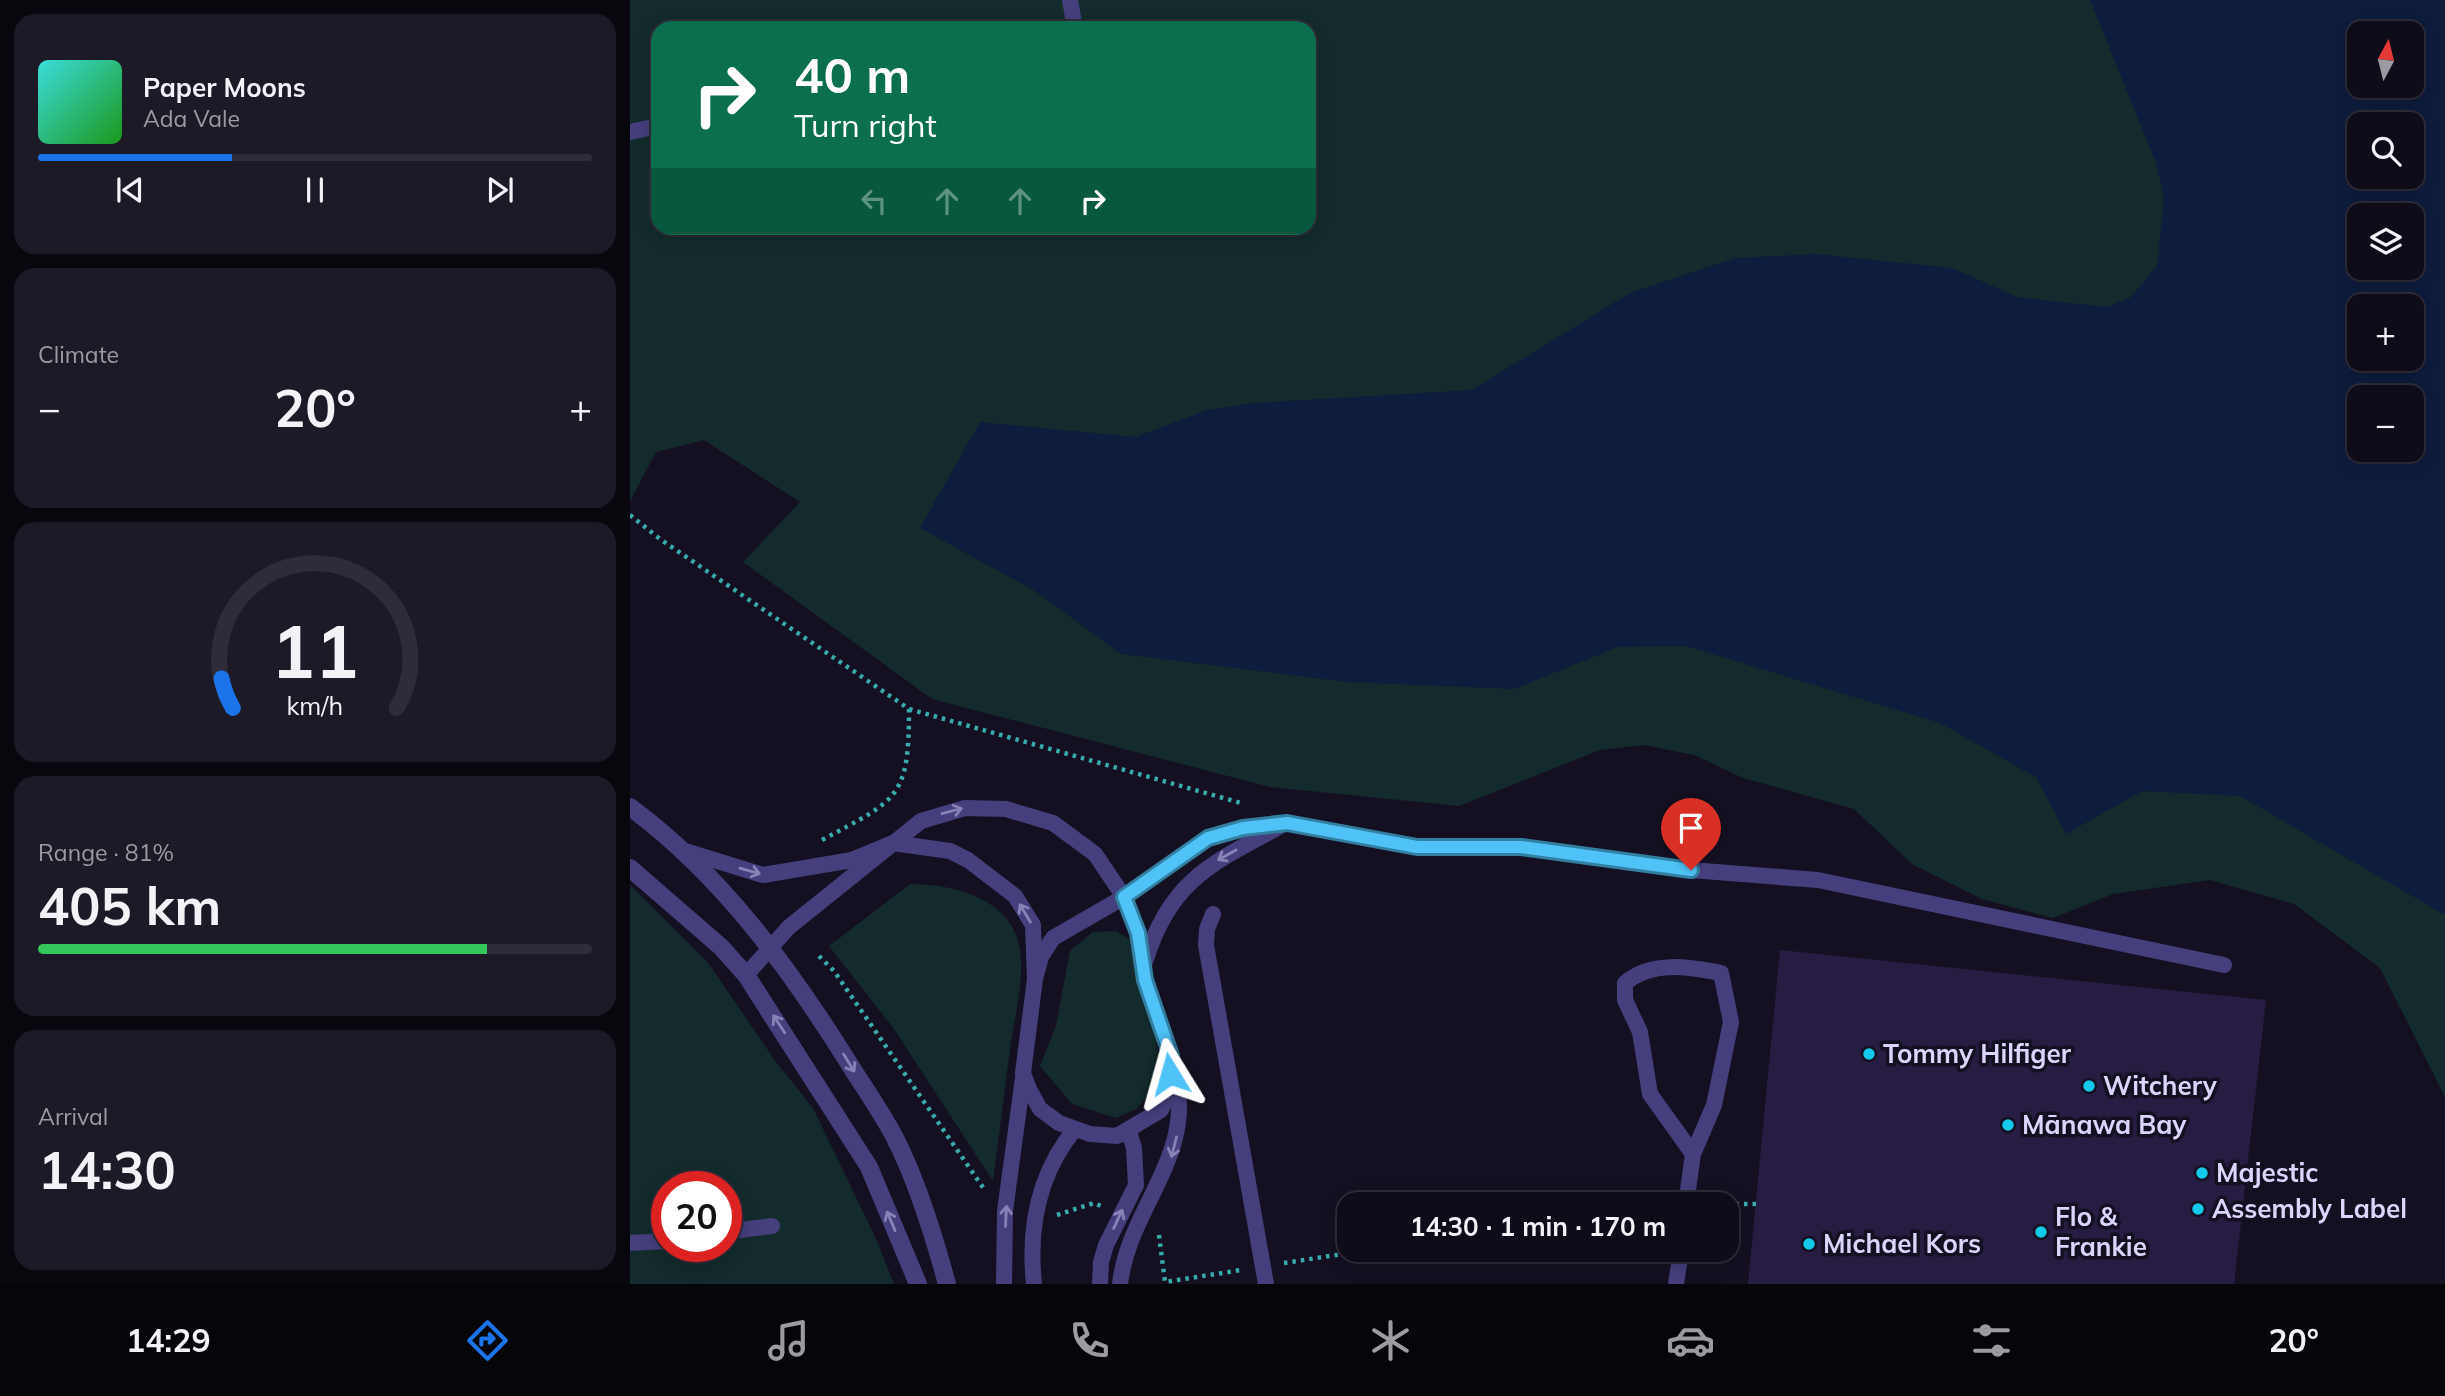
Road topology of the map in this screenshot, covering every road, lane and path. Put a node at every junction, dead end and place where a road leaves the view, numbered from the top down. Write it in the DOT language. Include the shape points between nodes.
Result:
graph roads {
  1 [pos="1070,0"];
  2 [pos="1074,21"];
  3 [pos="651,128"];
  4 [pos="630,132"];
  5 [pos="630,515"];
  6 [pos="909,709"];
  7 [pos="1246,803"];
  8 [pos="630,807"];
  9 [pos="1287,823"];
  10 [pos="893,843"];
  11 [pos="812,844"];
  12 [pos="685,851"];
  13 [pos="630,868"];
  14 [pos="1124,897"];
  15 [pos="1213,914"];
  16 [pos="770,945"];
  17 [pos="1144,965"];
  18 [pos="2224,965"];
  19 [pos="746,975"];
  20 [pos="1035,979"];
  21 [pos="1171,1056"];
  22 [pos="1023,1073"];
  23 [pos="1075,1129"];
  24 [pos="1129,1132"];
  25 [pos="1693,1154"];
  26 [pos="1688,1192"];
  27 [pos="1739,1204"];
  28 [pos="1756,1204"];
  29 [pos="772,1226"];
  30 [pos="742,1230"];
  31 [pos="651,1242"];
  32 [pos="630,1244"];
  33 [pos="1679,1262"];
  34 [pos="918,1284"];
  35 [pos="947,1284"];
  36 [pos="1004,1284"];
  37 [pos="1034,1284"];
  38 [pos="1100,1284"];
  39 [pos="1120,1284"];
  40 [pos="1266,1284"];
  41 [pos="1676,1284"];
  1 -- 2 [label="lane"];
  3 -- 4 [label="lane"];
  5 -- 6 [label="path"];
  6 -- 7 [label="path"];
  6 -- 11 [label="path" via="909,753 902,784 883,806"];
  8 -- 12 [label="street"];
  9 -- 14 [label="lane" via="1208,838"];
  9 -- 17 [label="lane, one-way" via="1190,880 1150,943"];
  9 -- 18 [label="lane" via="1417,847 1521,847 1691,870 1818,880"];
  12 -- 10 [label="lane, one-way" via="763,875 852,860"];
  10 -- 14 [label="lane, one-way" via="921,821 944,813 965,808 1006,809 1053,822 1082,841"];
  10 -- 16 [label="lane"];
  20 -- 10 [label="lane, one-way" via="1033,925 1015,897 950,851"];
  12 -- 16 [label="street"];
  13 -- 19 [label="street" via="713,939"];
  14 -- 17 [label="lane"];
  14 -- 20 [label="lane" via="1053,938"];
  15 -- 40 [label="lane" via="1206,945 1212,991"];
  16 -- 19 [label="lane"];
  16 -- 35 [label="street, one-way" via="896,1139"];
  17 -- 21 [label="lane"];
  34 -- 19 [label="street, one-way" via="869,1167"];
  20 -- 22 [label="lane"];
  21 -- 24 [label="lane" via="1169,1091 1161,1110"];
  21 -- 39 [label="lane, one-way" via="1181,1100 1173,1153 1128,1249"];
  22 -- 23 [label="lane" via="1040,1109"];
  36 -- 22 [label="lane, one-way" via="1005,1211"];
  23 -- 24 [label="lane" via="1117,1136"];
  23 -- 37 [label="lane" via="1045,1175 1032,1243"];
  38 -- 24 [label="lane, one-way" via="1106,1245 1136,1185"];
  25 -- 25 [label="lane" via="1714,1105 1731,1022 1721,974 1689,967 1637,973 1625,983 1625,1000 1640,1032 1650,1094"];
  25 -- 26 [label="lane"];
  27 -- 28 [label="path"];
  29 -- 30 [label="lane"];
  31 -- 32 [label="lane"];
  33 -- 41 [label="lane"];
}
